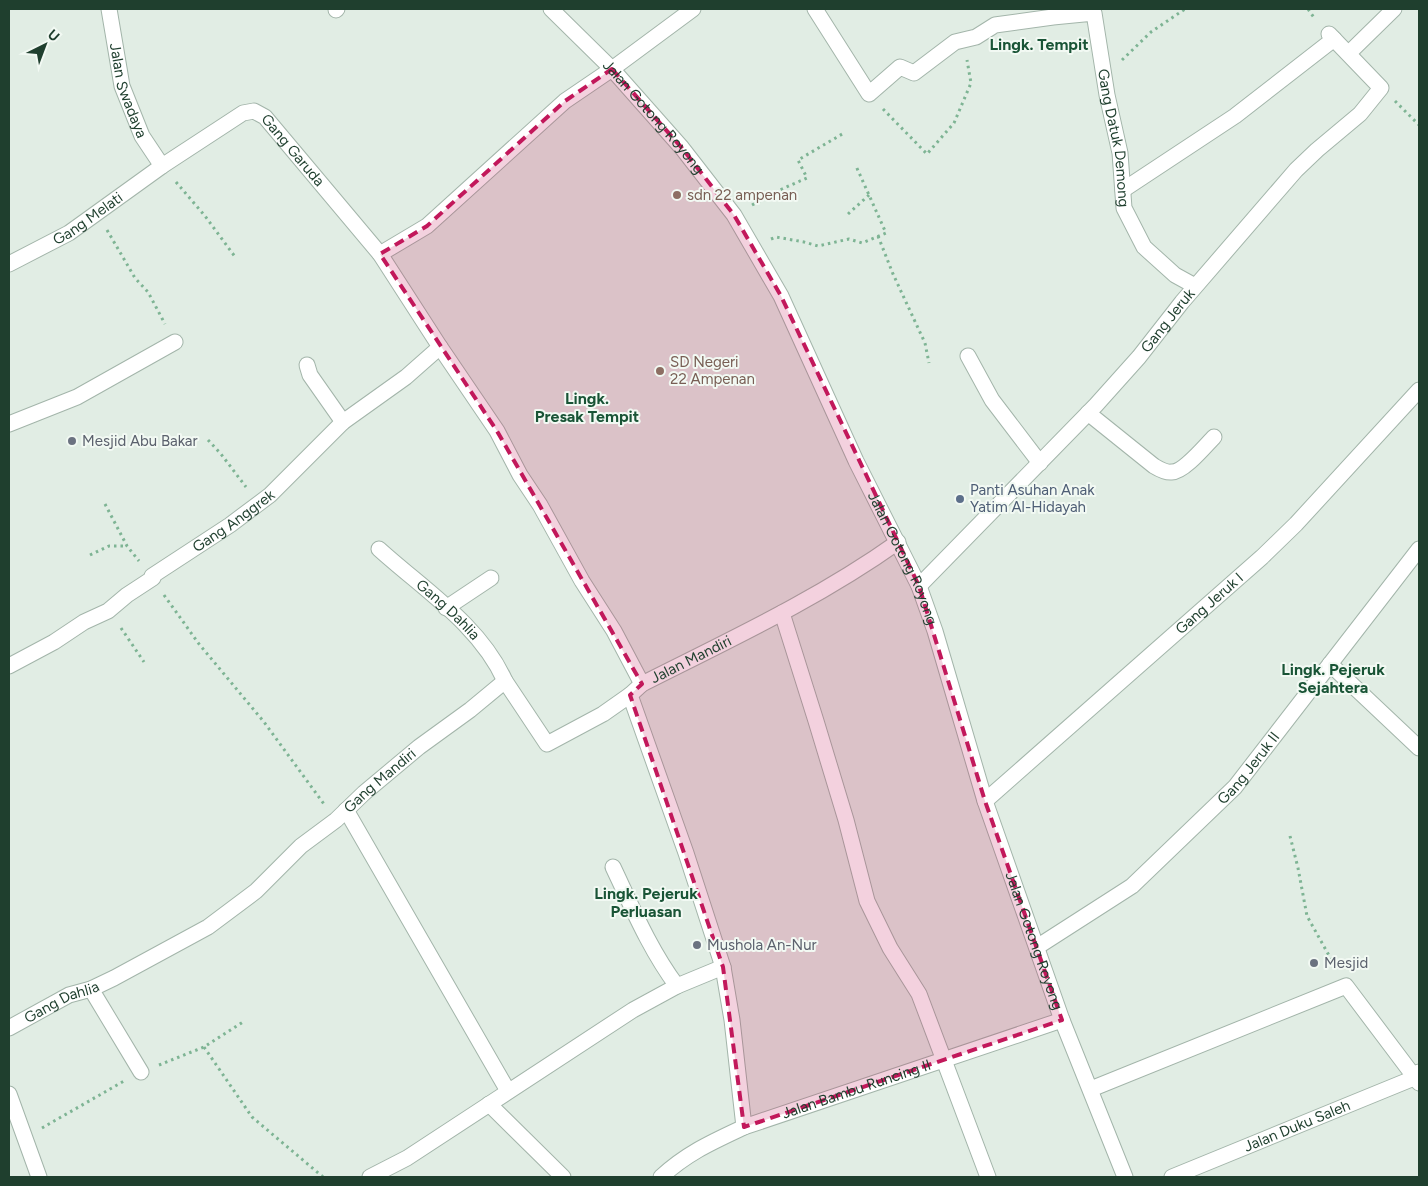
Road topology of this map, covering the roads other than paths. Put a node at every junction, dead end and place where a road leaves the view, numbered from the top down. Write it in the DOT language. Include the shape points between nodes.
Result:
graph roads {
  1 [pos="109,9"];
  2 [pos="551,9"];
  3 [pos="693,9"];
  4 [pos="816,9"];
  5 [pos="1394,9"];
  6 [pos="1349,54"];
  7 [pos="612,70"];
  8 [pos="162,166"];
  9 [pos="1123,190"];
  10 [pos="380,254"];
  11 [pos="9,264"];
  12 [pos="1195,286"];
  13 [pos="175,342"];
  14 [pos="440,347"];
  15 [pos="968,356"];
  16 [pos="307,365"];
  17 [pos="1419,390"];
  18 [pos="1088,413"];
  19 [pos="343,422"];
  20 [pos="10,424"];
  21 [pos="1214,436"];
  22 [pos="1040,463"];
  23 [pos="898,542"];
  24 [pos="379,549"];
  25 [pos="1419,549"];
  26 [pos="491,578"];
  27 [pos="918,586"];
  28 [pos="446,608"];
  29 [pos="782,613"];
  30 [pos="1330,664"];
  31 [pos="9,666"];
  32 [pos="505,680"];
  33 [pos="642,684"];
  34 [pos="630,695"];
  35 [pos="1419,748"];
  36 [pos="985,801"];
  37 [pos="341,815"];
  38 [pos="613,867"];
  39 [pos="1037,947"];
  40 [pos="723,967"];
  41 [pos="114,978"];
  42 [pos="677,986"];
  43 [pos="92,989"];
  44 [pos="1062,1020"];
  45 [pos="9,1028"];
  46 [pos="943,1060"];
  47 [pos="141,1072"];
  48 [pos="1418,1078"];
  49 [pos="1091,1089"];
  50 [pos="508,1091"];
  51 [pos="9,1094"];
  52 [pos="489,1104"];
  53 [pos="744,1127"];
  54 [pos="39,1177"];
  55 [pos="370,1177"];
  56 [pos="563,1177"];
  57 [pos="661,1177"];
  58 [pos="988,1177"];
  59 [pos="1125,1177"];
  60 [pos="1172,1177"];
  1 -- 8 [label="street, Jalan Swadaya" via="122,86 142,136"];
  2 -- 7 [label="street, Jalan Gotong Royong"];
  3 -- 7 [label="street"];
  4 -- 9 [label="street, Gang Datuk Demong" via="869,94 900,67 914,73 955,42 976,37 995,25 1094,13 1102,70 1120,153"];
  5 -- 6 [label="street"];
  6 -- 9 [label="street" via="1331,37 1235,116"];
  6 -- 12 [label="street, Gang Jeruk" via="1381,88 1360,114 1296,170"];
  7 -- 10 [label="street" via="566,101 427,226"];
  7 -- 23 [label="street, Jalan Gotong Royong" via="682,148 734,214 781,296 856,461"];
  8 -- 10 [label="street, Gang Garuda" via="243,113 254,111 265,117"];
  8 -- 11 [label="street, Gang Melati" via="68,233"];
  9 -- 12 [label="street, Gang Datuk Demong" via="1124,208 1144,247 1175,275"];
  10 -- 14 [label="street, Gang Garuda"];
  12 -- 18 [label="street, Gang Jeruk" via="1139,357"];
  13 -- 20 [label="street" via="77,397"];
  14 -- 19 [label="street, Gang Anggrek"];
  14 -- 33 [label="street, Gang Garuda" via="497,431"];
  15 -- 22 [label="street" via="992,400"];
  16 -- 19 [label="street" via="310,375"];
  17 -- 36 [label="street, Gang Jeruk I" via="1262,557"];
  18 -- 21 [label="street" via="1154,466 1172,473 1180,470"];
  18 -- 22 [label="street, Gang Jeruk"];
  19 -- 31 [label="street, Gang Anggrek" via="270,495 230,525 152,576 108,611"];
  22 -- 27 [label="street, Gang Jeruk"];
  23 -- 27 [label="street, Jalan Gotong Royong"];
  23 -- 29 [label="street, Jalan Mandiri"];
  24 -- 28 [label="street, Gang Dahlia"];
  25 -- 30 [label="street, Gang Jeruk II"];
  26 -- 28 [label="street"];
  27 -- 36 [label="street, Jalan Gotong Royong" via="935,630"];
  28 -- 32 [label="street, Gang Dahlia" via="488,650"];
  29 -- 33 [label="street, Jalan Mandiri"];
  29 -- 46 [label="street" via="822,739 867,901 890,948 919,994"];
  30 -- 35 [label="street"];
  30 -- 39 [label="street, Gang Jeruk II" via="1235,787 1132,886"];
  32 -- 34 [label="street" via="548,744"];
  32 -- 37 [label="street, Gang Mandiri" via="419,747"];
  33 -- 34 [label="street, Jalan Mandiri"];
  34 -- 40 [label="street"];
  36 -- 39 [label="street, Jalan Gotong Royong"];
  37 -- 41 [label="street, Gang Mandiri" via="301,846 256,890 208,927"];
  37 -- 50 [label="street"];
  38 -- 42 [label="street" via="665,971"];
  39 -- 44 [label="street, Jalan Gotong Royong"];
  40 -- 42 [label="street"];
  40 -- 53 [label="street"];
  41 -- 43 [label="street, Gang Dahlia"];
  42 -- 50 [label="street" via="633,1010"];
  43 -- 45 [label="street, Gang Dahlia" via="69,995"];
  43 -- 47 [label="street"];
  44 -- 46 [label="street, Jalan Bambu Runcing II"];
  44 -- 49 [label="street, Jalan Gotong Royong"];
  46 -- 53 [label="street, Jalan Bambu Runcing II"];
  46 -- 58 [label="street"];
  48 -- 49 [label="street" via="1346,986"];
  48 -- 60 [label="street, Jalan Duku Saleh"];
  49 -- 59 [label="street, Jalan Gotong Royong"];
  50 -- 52 [label="street"];
  51 -- 54 [label="street"];
  52 -- 55 [label="street" via="407,1158"];
  52 -- 56 [label="street"];
  53 -- 57 [label="street, Jalan Bambu Runcing II" via="699,1148"];
}
